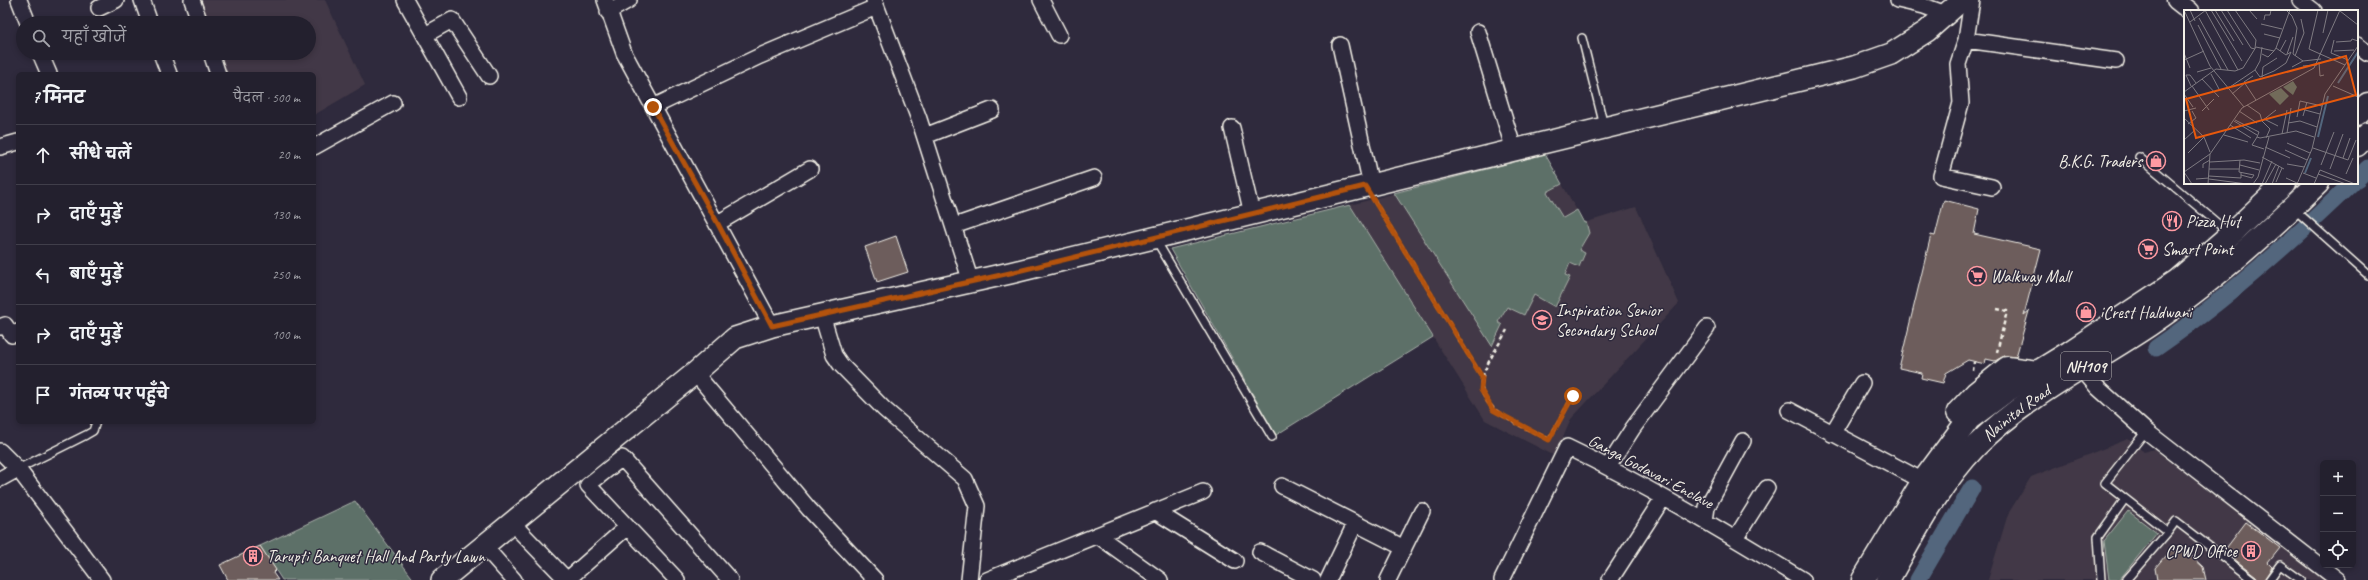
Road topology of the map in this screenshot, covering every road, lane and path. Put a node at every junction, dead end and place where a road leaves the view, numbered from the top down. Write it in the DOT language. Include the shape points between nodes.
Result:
graph roads {
  1 [pos="19,0"];
  2 [pos="116,0"];
  3 [pos="142,0"];
  4 [pos="192,0"];
  5 [pos="405,0"];
  6 [pos="629,0"];
  7 [pos="1041,0"];
  8 [pos="1898,0"];
  9 [pos="1962,0"];
  10 [pos="1972,0"];
  11 [pos="2176,0"];
  12 [pos="2300,0"];
  13 [pos="875,3"];
  14 [pos="606,6"];
  15 [pos="99,8"];
  16 [pos="2189,10"];
  17 [pos="2313,10"];
  18 [pos="1946,14"];
  19 [pos="25,16"];
  20 [pos="148,16"];
  21 [pos="198,16"];
  22 [pos="1478,32"];
  23 [pos="425,35"];
  24 [pos="1059,35"];
  25 [pos="1582,38"];
  26 [pos="1966,40"];
  27 [pos="1340,45"];
  28 [pos="2358,46"];
  29 [pos="2368,53"];
  30 [pos="43,60"];
  31 [pos="164,60"];
  32 [pos="213,60"];
  33 [pos="2116,61"];
  34 [pos="48,72"];
  35 [pos="168,72"];
  36 [pos="217,72"];
  37 [pos="489,76"];
  38 [pos="459,97"];
  39 [pos="393,103"];
  40 [pos="2368,104"];
  41 [pos="653,107"];
  42 [pos="992,110"];
  43 [pos="2358,113"];
  44 [pos="1232,128"];
  45 [pos="1604,128"];
  46 [pos="2368,134"];
  47 [pos="925,136"];
  48 [pos="16,143"];
  49 [pos="2358,144"];
  50 [pos="316,146"];
  51 [pos="0,147"];
  52 [pos="1514,150"];
  53 [pos="2138,157"];
  54 [pos="810,169"];
  55 [pos="1094,178"];
  56 [pos="2284,184"];
  57 [pos="2317,184"];
  58 [pos="1368,186"];
  59 [pos="1992,187"];
  60 [pos="1252,214"];
  61 [pos="2300,214"];
  62 [pos="718,224"];
  63 [pos="954,226"];
  64 [pos="2231,234"];
  65 [pos="1154,238"];
  66 [pos="2368,275"];
  67 [pos="971,282"];
  68 [pos="1997,309"];
  69 [pos="822,315"];
  70 [pos="772,326"];
  71 [pos="0,327"];
  72 [pos="1707,328"];
  73 [pos="1507,330"];
  74 [pos="16,333"];
  75 [pos="1997,353"];
  76 [pos="2082,368"];
  77 [pos="695,373"];
  78 [pos="1482,377"];
  79 [pos="1862,383"];
  80 [pos="1573,396"];
  81 [pos="1789,410"];
  82 [pos="95,424"];
  83 [pos="2146,431"];
  84 [pos="1832,434"];
  85 [pos="1272,437"];
  86 [pos="1743,442"];
  87 [pos="0,451"];
  88 [pos="1608,467"];
  89 [pos="18,469"];
  90 [pos="0,479"];
  91 [pos="1923,481"];
  92 [pos="1282,486"];
  93 [pos="1767,488"];
  94 [pos="1203,492"];
  95 [pos="1663,498"];
  96 [pos="2125,499"];
  97 [pos="1156,511"];
  98 [pos="1422,511"];
  99 [pos="1705,521"];
  100 [pos="512,523"];
  101 [pos="1355,524"];
  102 [pos="627,527"];
  103 [pos="2168,532"];
  104 [pos="1097,535"];
  105 [pos="1735,539"];
  106 [pos="484,546"];
  107 [pos="1404,548"];
  108 [pos="1260,552"];
  109 [pos="1235,561"];
  110 [pos="1013,569"];
  111 [pos="102,580"];
  112 [pos="442,580"];
  113 [pos="514,580"];
  114 [pos="567,580"];
  115 [pos="677,580"];
  116 [pos="730,580"];
  117 [pos="875,580"];
  118 [pos="969,580"];
  119 [pos="987,580"];
  120 [pos="1023,580"];
  121 [pos="1160,580"];
  122 [pos="1314,580"];
  123 [pos="1328,580"];
  124 [pos="1388,580"];
  125 [pos="1502,580"];
  126 [pos="1610,580"];
  127 [pos="1803,580"];
  128 [pos="1863,580"];
  129 [pos="1888,580"];
  130 [pos="2100,580"];
  131 [pos="2126,580"];
  132 [pos="2253,580"];
  133 [pos="2269,580"];
  134 [pos="2301,580"];
  135 [pos="2338,580"];
  1 -- 19 [label="street"];
  2 -- 15 [label="street"];
  3 -- 20 [label="street"];
  4 -- 21 [label="street"];
  5 -- 23 [label="street"];
  6 -- 14 [label="street"];
  7 -- 24 [label="street"];
  8 -- 18 [label="street"];
  9 -- 18 [label="main road"];
  10 -- 26 [label="street"];
  11 -- 16 [label="street"];
  12 -- 17 [label="street"];
  13 -- 41 [label="street"];
  13 -- 47 [label="street"];
  14 -- 41 [label="street" via="624,53"];
  18 -- 45 [label="main road" via="1927,31 1891,54 1854,67"];
  22 -- 52 [label="street"];
  23 -- 37 [label="street" via="452,20"];
  23 -- 38 [label="street"];
  25 -- 45 [label="lane"];
  26 -- 33 [label="street"];
  26 -- 59 [label="street" via="1958,64 1961,103 1941,176"];
  27 -- 58 [label="street"];
  28 -- 29 [label="street"];
  30 -- 34 [label="street"];
  31 -- 35 [label="street"];
  32 -- 36 [label="street"];
  39 -- 50 [label="street"];
  40 -- 43 [label="highway"];
  41 -- 62 [label="street"];
  42 -- 47 [label="street"];
  44 -- 60 [label="street"];
  45 -- 52 [label="main road"];
  46 -- 49 [label="highway"];
  47 -- 63 [label="street"];
  48 -- 51 [label="street"];
  52 -- 58 [label="main road"];
  53 -- 64 [label="lane"];
  54 -- 62 [label="street"];
  55 -- 63 [label="street"];
  56 -- 64 [label="highway, Nainital Road / NH109"];
  57 -- 61 [label="highway, Nainital Road / NH109"];
  58 -- 60 [label="main road"];
  58 -- 78 [label="path"];
  60 -- 65 [label="main road"];
  61 -- 66 [label="lane"];
  61 -- 76 [label="highway, Nainital Road / NH109" via="2188,299"];
  62 -- 70 [label="street"];
  63 -- 67 [label="street"];
  64 -- 91 [label="highway, Nainital Road / NH109" via="2176,281 1983,407 1969,419"];
  65 -- 67 [label="main road"];
  65 -- 85 [label="lane"];
  67 -- 69 [label="main road"];
  68 -- 75 [label="path" via="2007,311"];
  69 -- 70 [label="main road"];
  69 -- 118 [label="street" via="834,355 841,365 884,409 965,479 977,506"];
  70 -- 77 [label="main road" via="735,338"];
  71 -- 74 [label="street" via="4,325 12,335"];
  72 -- 88 [label="street" via="1633,428"];
  73 -- 78 [label="path"];
  76 -- 83 [label="street" via="2097,387"];
  76 -- 129 [label="highway, Nainital Road / NH109" via="2016,411 1976,446 1944,486"];
  77 -- 100 [label="main road"];
  77 -- 117 [label="street" via="809,509"];
  78 -- 80 [label="path" via="1481,390 1493,410 1549,440"];
  79 -- 84 [label="street"];
  81 -- 84 [label="street"];
  82 -- 89 [label="lane" via="93,431 86,436"];
  83 -- 96 [label="lane" via="2105,483"];
  83 -- 135 [label="street"];
  84 -- 91 [label="street"];
  86 -- 99 [label="street" via="1707,507"];
  87 -- 89 [label="street"];
  88 -- 95 [label="street, Ganga Godavari Enclave"];
  88 -- 125 [label="street, Ganga Godavari Enclave" via="1567,447"];
  89 -- 90 [label="street"];
  89 -- 111 [label="street"];
  91 -- 128 [label="highway, Nainital Road / NH109"];
  92 -- 101 [label="street"];
  93 -- 105 [label="street"];
  94 -- 97 [label="street"];
  95 -- 99 [label="street, Ganga Godavari Enclave"];
  95 -- 126 [label="street"];
  96 -- 103 [label="lane"];
  96 -- 130 [label="lane" via="2098,537"];
  97 -- 104 [label="street"];
  97 -- 109 [label="street"];
  98 -- 107 [label="street"];
  99 -- 105 [label="street, Ganga Godavari Enclave"];
  100 -- 106 [label="main road"];
  100 -- 114 [label="street"];
  101 -- 107 [label="street"];
  101 -- 123 [label="street"];
  102 -- 114 [label="street"];
  102 -- 115 [label="street"];
  102 -- 116 [label="street" via="588,485 622,458"];
  103 -- 131 [label="lane"];
  103 -- 132 [label="lane" via="2176,521"];
  104 -- 110 [label="street"];
  104 -- 121 [label="street"];
  105 -- 127 [label="street, Ganga Godavari Enclave"];
  106 -- 112 [label="main road"];
  106 -- 113 [label="street"];
  107 -- 124 [label="street"];
  108 -- 122 [label="street"];
  110 -- 119 [label="street"];
  110 -- 120 [label="street"];
  133 -- 134 [label="lane" via="2280,565"];
}
